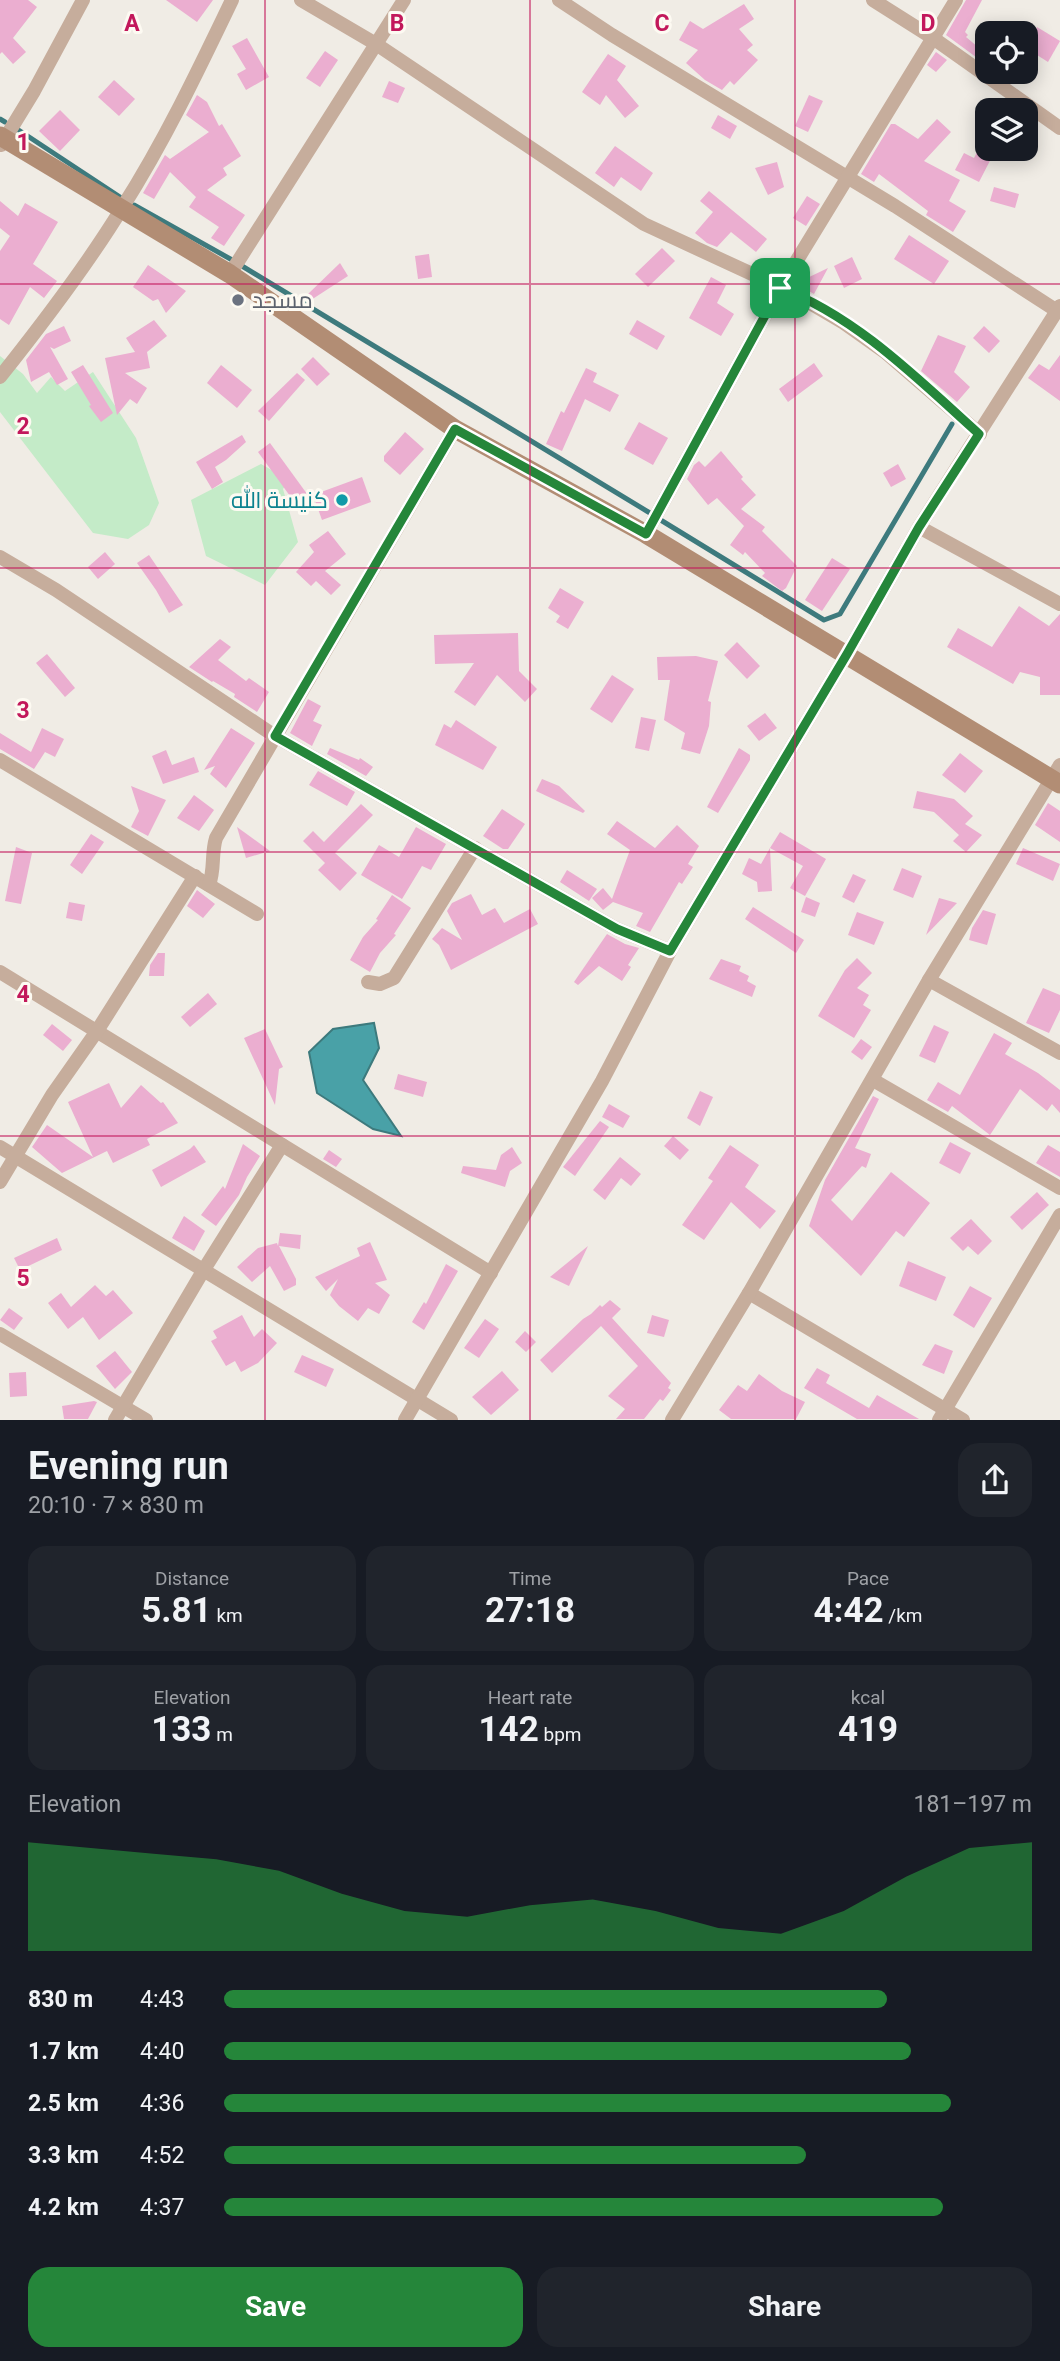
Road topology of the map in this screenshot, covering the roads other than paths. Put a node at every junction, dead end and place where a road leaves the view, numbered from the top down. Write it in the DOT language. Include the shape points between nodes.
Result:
graph roads {
  1 [pos="83,0"];
  2 [pos="232,0"];
  3 [pos="301,0"];
  4 [pos="404,0"];
  5 [pos="559,0"];
  6 [pos="873,0"];
  7 [pos="956,0"];
  8 [pos="933,38"];
  9 [pos="376,44"];
  10 [pos="1060,128"];
  11 [pos="1,140"];
  12 [pos="849,178"];
  13 [pos="122,209"];
  14 [pos="230,274"];
  15 [pos="780,288"];
  16 [pos="1059,309"];
  17 [pos="0,377"];
  18 [pos="455,429"];
  19 [pos="979,434"];
  20 [pos="919,527"];
  21 [pos="646,534"];
  22 [pos="0,557"];
  23 [pos="1060,604"];
  24 [pos="847,654"];
  25 [pos="275,736"];
  26 [pos="0,760"];
  27 [pos="1057,776"];
  28 [pos="475,848"];
  29 [pos="195,876"];
  30 [pos="209,885"];
  31 [pos="257,914"];
  32 [pos="670,951"];
  33 [pos="0,972"];
  34 [pos="929,980"];
  35 [pos="368,982"];
  36 [pos="97,1031"];
  37 [pos="1060,1053"];
  38 [pos="873,1080"];
  39 [pos="282,1145"];
  40 [pos="0,1147"];
  41 [pos="15,1156"];
  42 [pos="0,1182"];
  43 [pos="1060,1188"];
  44 [pos="1060,1215"];
  45 [pos="203,1270"];
  46 [pos="491,1273"];
  47 [pos="749,1293"];
  48 [pos="0,1334"];
  49 [pos="418,1399"];
  50 [pos="124,1405"];
  51 [pos="942,1414"];
  52 [pos="115,1419"];
  53 [pos="146,1419"];
  54 [pos="405,1419"];
  55 [pos="451,1419"];
  56 [pos="672,1419"];
  57 [pos="963,1419"];
  1 -- 11 [label="street" via="34,91"];
  2 -- 13 [label="street" via="194,80"];
  3 -- 9 [label="street"];
  4 -- 9 [label="street"];
  5 -- 12 [label="street"];
  6 -- 8 [label="street"];
  7 -- 8 [label="street"];
  8 -- 10 [label="street"];
  8 -- 12 [label="street"];
  9 -- 14 [label="street"];
  9 -- 15 [label="street" via="645,224"];
  11 -- 13 [label="street"];
  12 -- 15 [label="street"];
  12 -- 16 [label="street"];
  13 -- 14 [label="street"];
  13 -- 17 [label="street"];
  14 -- 18 [label="street"];
  15 -- 19 [label="street" via="885,352"];
  15 -- 21 [label="street"];
  16 -- 19 [label="street"];
  18 -- 21 [label="street"];
  18 -- 25 [label="street"];
  19 -- 20 [label="street"];
  20 -- 23 [label="street"];
  20 -- 24 [label="street"];
  21 -- 24 [label="street"];
  22 -- 25 [label="street"];
  24 -- 27 [label="street"];
  24 -- 32 [label="street"];
  25 -- 28 [label="street"];
  25 -- 30 [label="street" via="216,838"];
  26 -- 29 [label="street"];
  27 -- 34 [label="street"];
  28 -- 32 [label="street" via="617,929"];
  28 -- 35 [label="street" via="394,978 380,984"];
  29 -- 30 [label="street"];
  29 -- 36 [label="street"];
  30 -- 31 [label="street"];
  32 -- 46 [label="street"];
  33 -- 36 [label="street"];
  34 -- 37 [label="street"];
  34 -- 38 [label="street"];
  36 -- 39 [label="street"];
  36 -- 41 [label="street"];
  38 -- 43 [label="street"];
  38 -- 47 [label="street"];
  39 -- 45 [label="street"];
  39 -- 46 [label="street"];
  40 -- 41 [label="street"];
  41 -- 42 [label="street"];
  41 -- 45 [label="street"];
  44 -- 51 [label="street"];
  45 -- 49 [label="street"];
  45 -- 50 [label="street"];
  46 -- 49 [label="street"];
  47 -- 51 [label="street"];
  47 -- 56 [label="street"];
  48 -- 50 [label="street"];
  49 -- 54 [label="street"];
  49 -- 55 [label="street"];
  50 -- 52 [label="street"];
  50 -- 53 [label="street"];
  51 -- 57 [label="street"];
}
